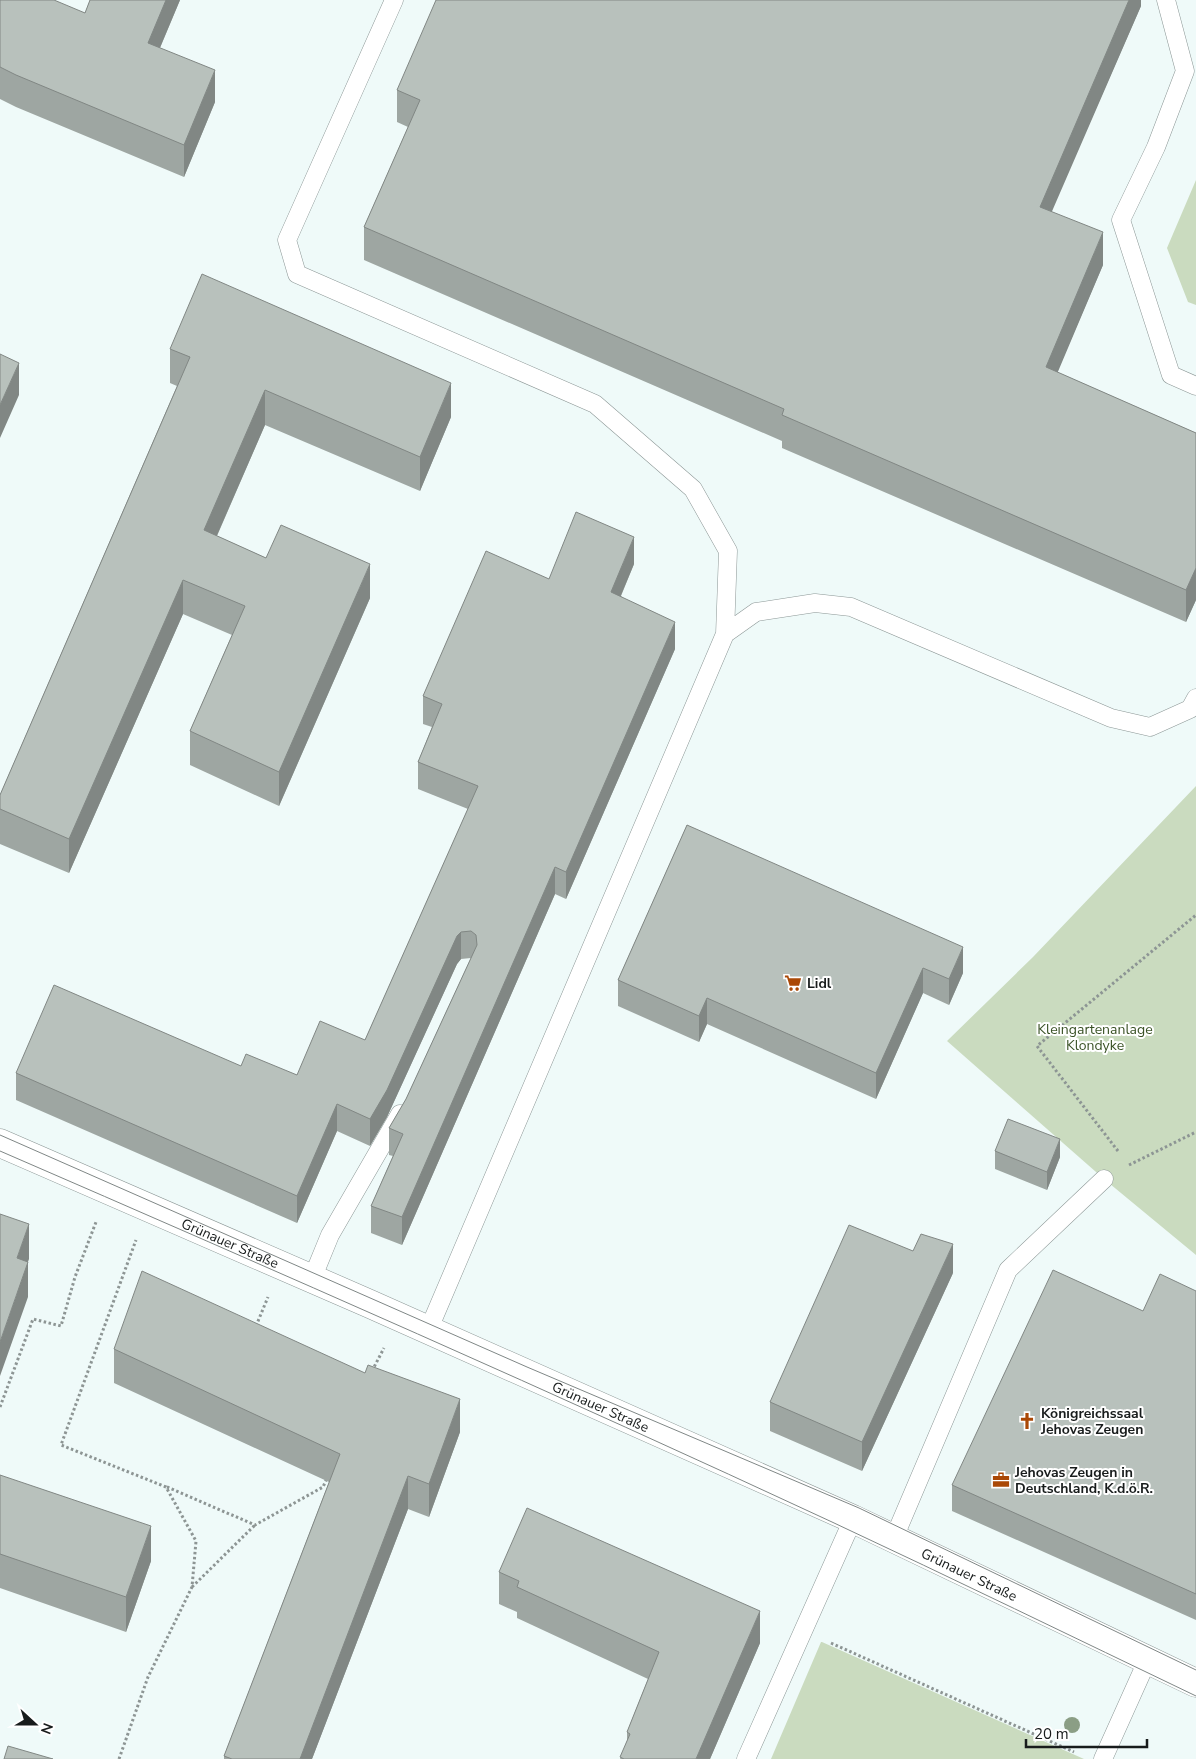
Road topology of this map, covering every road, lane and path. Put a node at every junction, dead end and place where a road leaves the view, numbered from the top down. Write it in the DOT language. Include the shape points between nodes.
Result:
graph roads {
  1 [pos="394,0"];
  2 [pos="1166,0"];
  3 [pos="1196,386"];
  4 [pos="726,634"];
  5 [pos="1196,698"];
  6 [pos="1196,914"];
  7 [pos="409,1094"];
  8 [pos="1196,1132"];
  9 [pos="0,1143"];
  10 [pos="1129,1165"];
  11 [pos="1104,1178"];
  12 [pos="97,1219"];
  13 [pos="137,1238"];
  14 [pos="312,1279"];
  15 [pos="268,1296"];
  16 [pos="428,1330"];
  17 [pos="252,1334"];
  18 [pos="384,1348"];
  19 [pos="370,1375"];
  20 [pos="0,1408"];
  21 [pos="330,1469"];
  22 [pos="166,1487"];
  23 [pos="854,1519"];
  24 [pos="255,1525"];
  25 [pos="894,1538"];
  26 [pos="192,1587"];
  27 [pos="803,1631"];
  28 [pos="1147,1661"];
  29 [pos="1196,1683"];
  30 [pos="1080,1755"];
  31 [pos="119,1759"];
  32 [pos="746,1759"];
  33 [pos="1103,1759"];
  1 -- 4 [label="lane" via="287,240 297,274 595,404 693,489 698,497 728,552"];
  2 -- 3 [label="lane" via="1185,71 1156,147 1122,220 1171,376"];
  4 -- 5 [label="lane" via="756,612 815,603 851,607 1111,718 1150,728 1190,709"];
  4 -- 16 [label="lane"];
  6 -- 10 [label="path" via="1037,1046"];
  7 -- 14 [label="lane" via="330,1235"];
  8 -- 10 [label="path"];
  9 -- 14 [label="main road, Grünauer Straße"];
  10 -- 11 [label="path"];
  11 -- 25 [label="lane" via="1008,1270"];
  12 -- 20 [label="path" via="61,1326 33,1319"];
  13 -- 22 [label="path" via="60,1445"];
  14 -- 16 [label="main road, Grünauer Straße"];
  15 -- 17 [label="path"];
  16 -- 23 [label="main road, Grünauer Straße"];
  18 -- 19 [label="path"];
  21 -- 24 [label="path" via="323,1487"];
  22 -- 24 [label="path"];
  22 -- 26 [label="path" via="196,1541"];
  23 -- 25 [label="main road, Grünauer Straße"];
  23 -- 27 [label="lane"];
  24 -- 26 [label="path"];
  25 -- 28 [label="main road, Grünauer Straße"];
  26 -- 31 [label="path" via="148,1678"];
  27 -- 30 [label="path"];
  27 -- 32 [label="lane"];
  28 -- 29 [label="main road, Grünauer Straße"];
  28 -- 33 [label="lane"];
}
